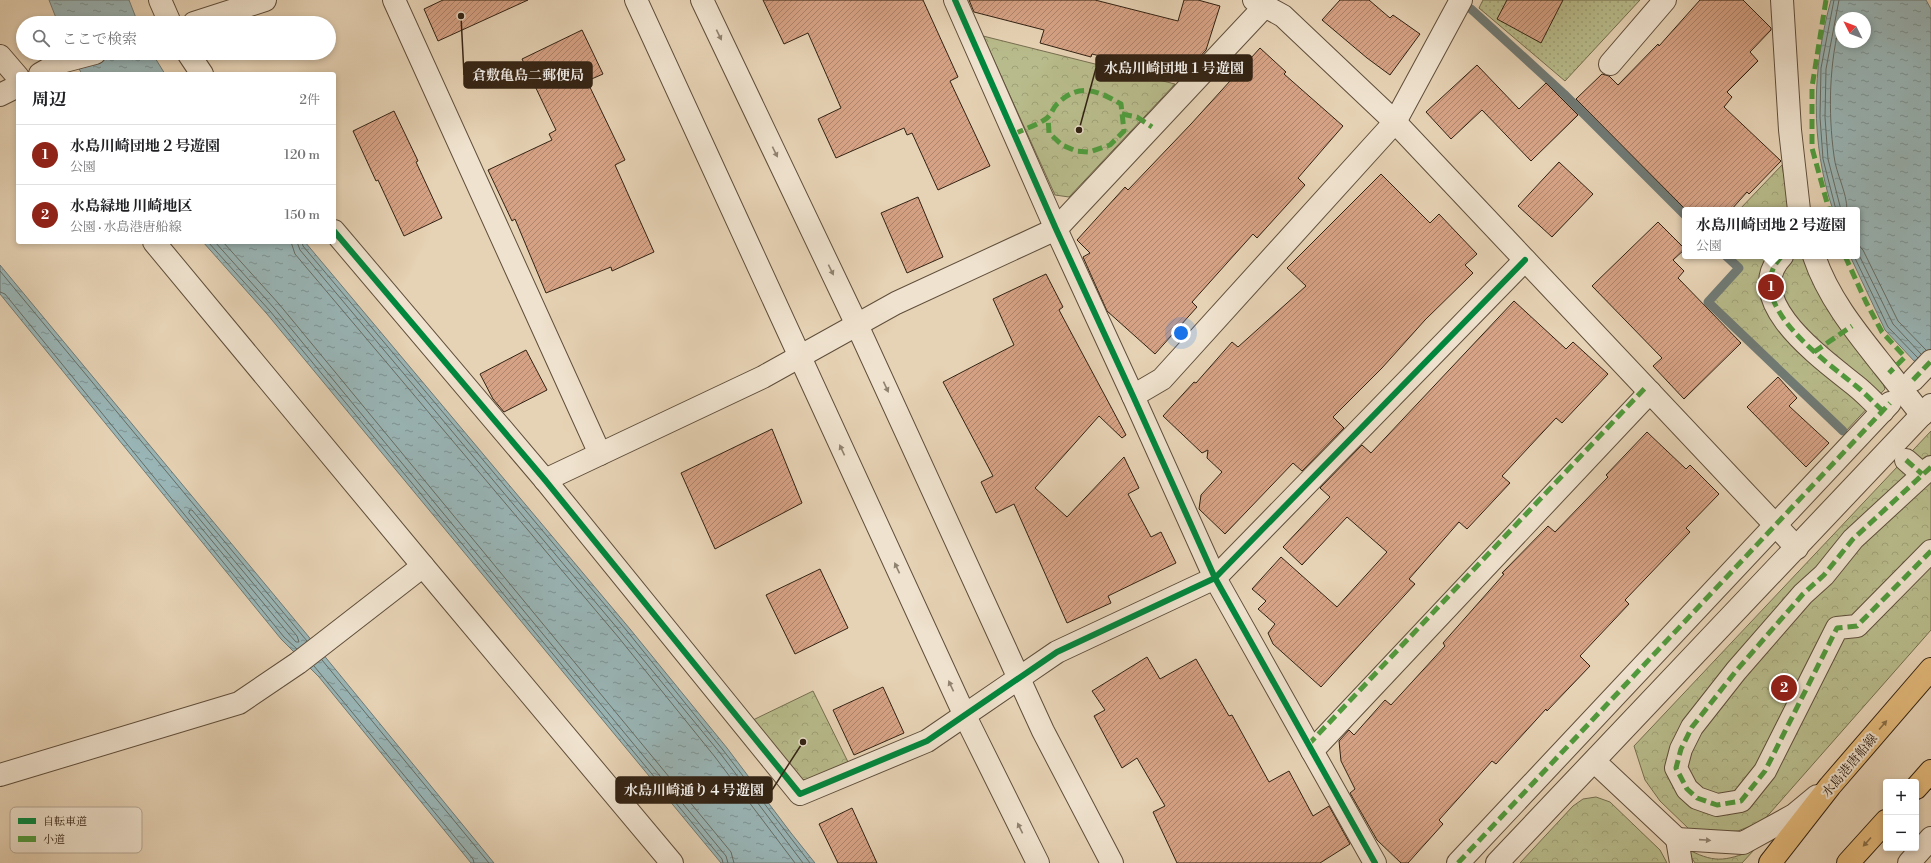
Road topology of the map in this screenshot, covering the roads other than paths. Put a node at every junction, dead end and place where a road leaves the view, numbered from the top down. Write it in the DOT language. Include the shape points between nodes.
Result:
graph roads {
  1 [pos="160,0"];
  2 [pos="265,0"];
  3 [pos="394,0"];
  4 [pos="636,0"];
  5 [pos="702,0"];
  6 [pos="955,0"];
  7 [pos="1461,0"];
  8 [pos="1665,0"];
  9 [pos="1782,0"];
  10 [pos="1259,3"];
  11 [pos="167,16"];
  12 [pos="216,16"];
  13 [pos="0,56"];
  14 [pos="69,60"];
  15 [pos="193,60"];
  16 [pos="1610,64"];
  17 [pos="44,72"];
  18 [pos="201,72"];
  19 [pos="16,75"];
  20 [pos="16,87"];
  21 [pos="0,95"];
  22 [pos="1395,122"];
  23 [pos="1799,207"];
  24 [pos="1056,229"];
  25 [pos="336,233"];
  26 [pos="156,244"];
  27 [pos="1780,259"];
  28 [pos="1815,259"];
  29 [pos="1525,260"];
  30 [pos="857,325"];
  31 [pos="799,357"];
  32 [pos="1648,390"];
  33 [pos="1134,396"];
  34 [pos="1926,410"];
  35 [pos="600,454"];
  36 [pos="1906,460"];
  37 [pos="1926,471"];
  38 [pos="545,480"];
  39 [pos="1776,526"];
  40 [pos="1797,548"];
  41 [pos="1931,551"];
  42 [pos="423,566"];
  43 [pos="1215,578"];
  44 [pos="1931,669"];
  45 [pos="1020,678"];
  46 [pos="964,716"];
  47 [pos="1310,748"];
  48 [pos="1595,762"];
  49 [pos="1931,771"];
  50 [pos="0,775"];
  51 [pos="1919,785"];
  52 [pos="1830,786"];
  53 [pos="1883,824"];
  54 [pos="1677,838"];
  55 [pos="1931,838"];
  56 [pos="672,863"];
  57 [pos="1038,863"];
  58 [pos="1112,863"];
  59 [pos="1375,863"];
  60 [pos="1458,863"];
  61 [pos="1497,863"];
  62 [pos="1681,863"];
  63 [pos="1770,863"];
  64 [pos="1848,863"];
  65 [pos="1909,863"];
  1 -- 11 [label="street"];
  2 -- 12 [label="street"];
  3 -- 35 [label="street"];
  4 -- 31 [label="street"];
  5 -- 30 [label="street, one-way"];
  6 -- 24 [label="street"];
  7 -- 22 [label="street"];
  8 -- 16 [label="street"];
  9 -- 23 [label="street" via="1790,130"];
  10 -- 22 [label="street" via="1283,16"];
  10 -- 24 [label="street"];
  13 -- 19 [label="street"];
  14 -- 17 [label="street"];
  15 -- 18 [label="street"];
  20 -- 21 [label="street"];
  22 -- 29 [label="street"];
  22 -- 33 [label="street" via="1162,379"];
  24 -- 30 [label="street" via="896,303"];
  24 -- 33 [label="street"];
  25 -- 38 [label="street"];
  26 -- 42 [label="street"];
  27 -- 39 [label="street" via="1772,272 1771,294 1779,312 1802,341 1856,386 1887,407"];
  28 -- 34 [label="street" via="1835,300 1852,326"];
  29 -- 32 [label="street"];
  29 -- 43 [label="street"];
  30 -- 31 [label="street"];
  30 -- 45 [label="street, one-way"];
  31 -- 35 [label="street" via="763,377"];
  46 -- 31 [label="street, one-way"];
  32 -- 39 [label="street"];
  32 -- 47 [label="street"];
  33 -- 43 [label="street"];
  34 -- 40 [label="street"];
  35 -- 38 [label="street"];
  36 -- 37 [label="street"];
  37 -- 41 [label="street" via="1853,539 1736,671 1692,727 1681,749 1676,768 1686,789 1697,798 1717,805 1741,800 1765,771 1837,628 1857,626"];
  38 -- 46 [label="street" via="800,794 927,741"];
  39 -- 40 [label="street"];
  39 -- 60 [label="street"];
  40 -- 48 [label="street"];
  42 -- 50 [label="street" via="298,663 239,702"];
  42 -- 56 [label="street"];
  43 -- 45 [label="street" via="1057,652"];
  43 -- 47 [label="street"];
  52 -- 44 [label="main road, 水島港唐船線, one-way"];
  45 -- 46 [label="street"];
  45 -- 58 [label="street" via="1043,731"];
  57 -- 46 [label="street, one-way"];
  47 -- 59 [label="street"];
  48 -- 54 [label="street"];
  48 -- 61 [label="street"];
  49 -- 51 [label="main road"];
  54 -- 52 [label="street, one-way" via="1743,843 1794,814"];
  52 -- 63 [label="main road, 水島港唐船線"];
  53 -- 64 [label="main road, one-way"];
  54 -- 62 [label="street"];
  55 -- 65 [label="street"];
}
